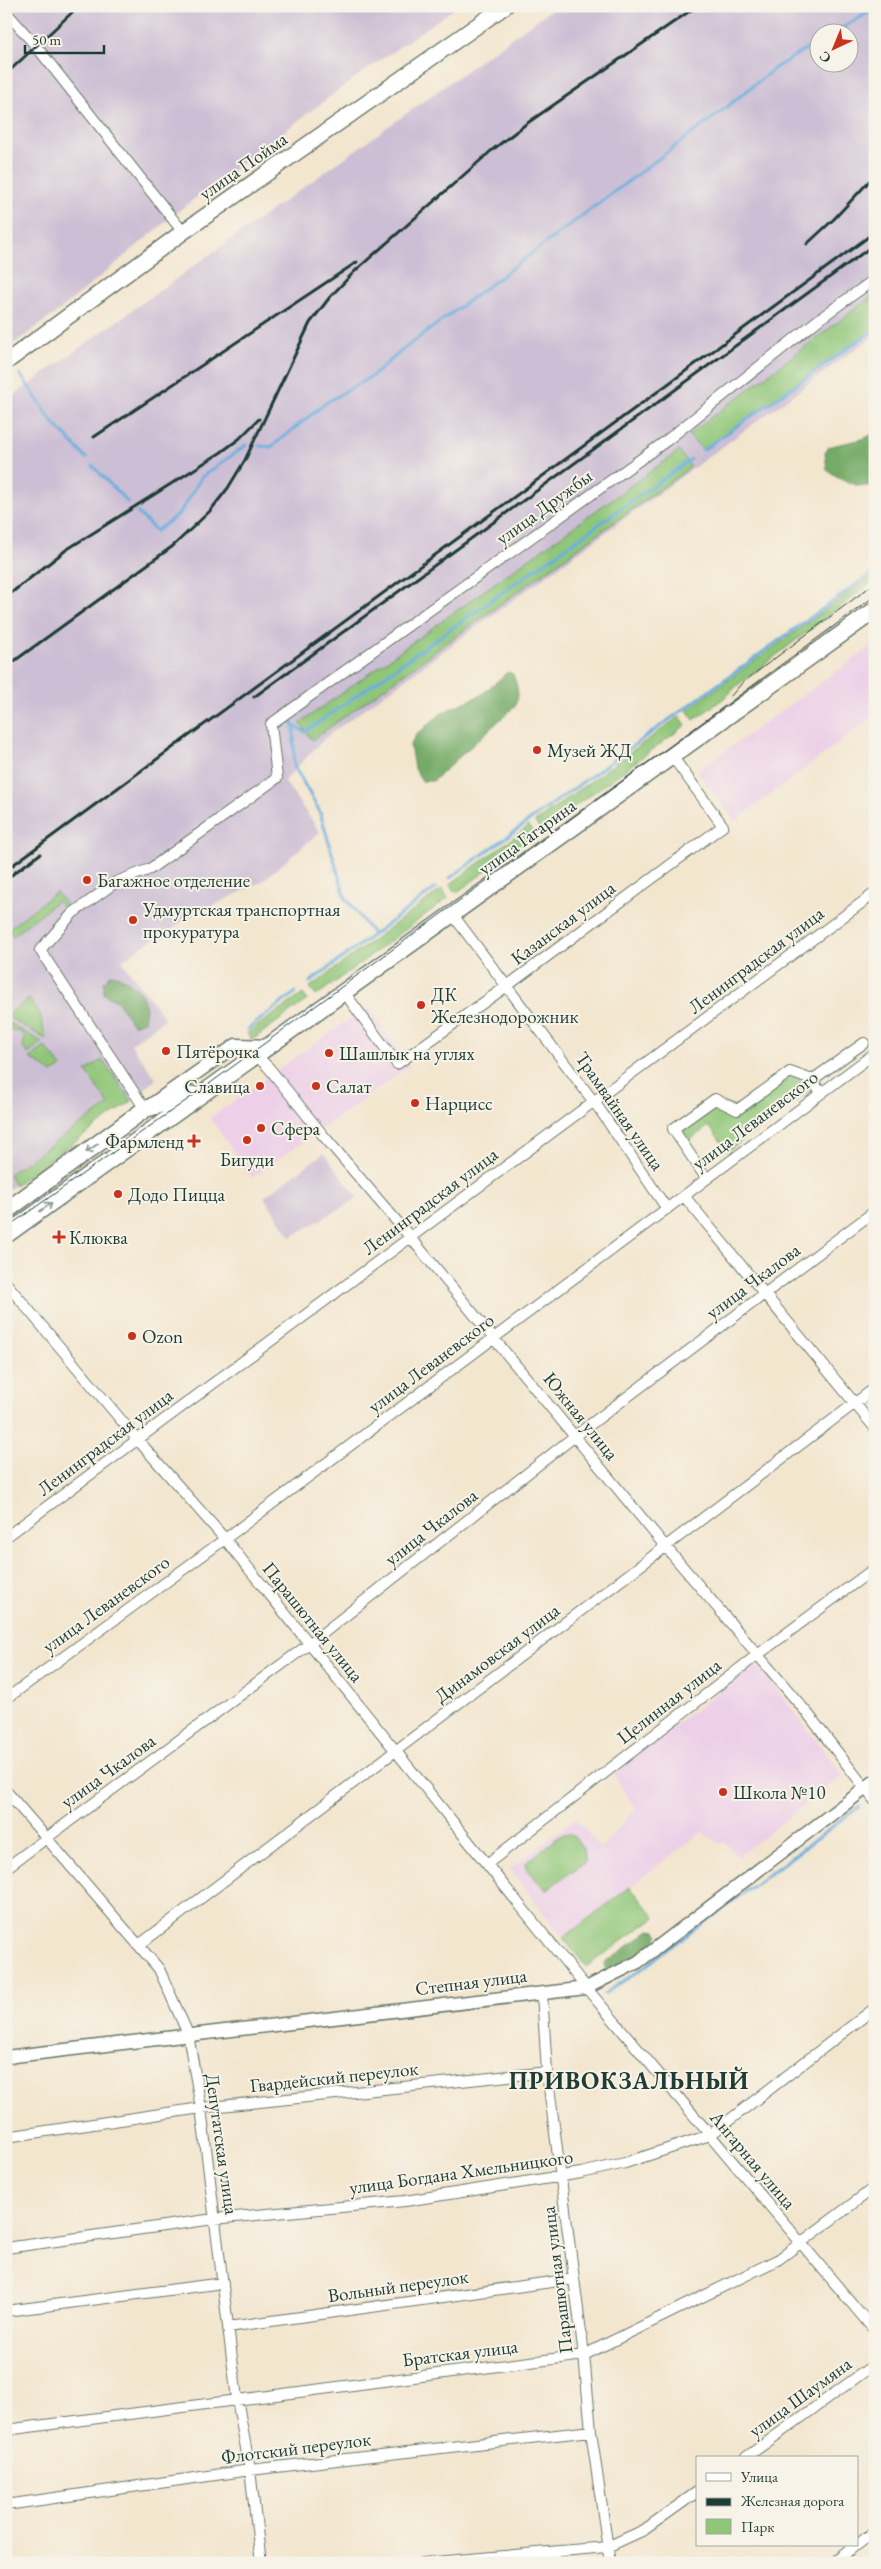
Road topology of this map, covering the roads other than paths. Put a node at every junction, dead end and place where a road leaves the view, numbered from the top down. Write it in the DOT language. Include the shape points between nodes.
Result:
graph roads {
  1 [pos="505,6"];
  2 [pos="6,12"];
  3 [pos="183,232"];
  4 [pos="875,279"];
  5 [pos="6,362"];
  6 [pos="875,610"];
  7 [pos="672,756"];
  8 [pos="875,893"];
  9 [pos="453,915"];
  10 [pos="507,986"];
  11 [pos="344,992"];
  12 [pos="864,1043"];
  13 [pos="263,1051"];
  14 [pos="875,1053"];
  15 [pos="812,1080"];
  16 [pos="820,1093"];
  17 [pos="202,1094"];
  18 [pos="594,1102"];
  19 [pos="145,1109"];
  20 [pos="706,1178"];
  21 [pos="684,1196"];
  22 [pos="667,1209"];
  23 [pos="6,1211"];
  24 [pos="875,1211"];
  25 [pos="6,1235"];
  26 [pos="411,1238"];
  27 [pos="6,1283"];
  28 [pos="764,1295"];
  29 [pos="494,1338"];
  30 [pos="875,1388"];
  31 [pos="854,1404"];
  32 [pos="875,1428"];
  33 [pos="575,1436"];
  34 [pos="137,1439"];
  35 [pos="6,1537"];
  36 [pos="225,1539"];
  37 [pos="665,1546"];
  38 [pos="875,1568"];
  39 [pos="308,1645"];
  40 [pos="758,1654"];
  41 [pos="6,1699"];
  42 [pos="395,1752"];
  43 [pos="870,1785"];
  44 [pos="6,1791"];
  45 [pos="875,1801"];
  46 [pos="47,1838"];
  47 [pos="487,1864"];
  48 [pos="6,1868"];
  49 [pos="139,1945"];
  50 [pos="586,1988"];
  51 [pos="542,1993"];
  52 [pos="875,2008"];
  53 [pos="188,2034"];
  54 [pos="6,2057"];
  55 [pos="547,2072"];
  56 [pos="202,2108"];
  57 [pos="710,2135"];
  58 [pos="6,2137"];
  59 [pos="562,2176"];
  60 [pos="875,2187"];
  61 [pos="214,2219"];
  62 [pos="801,2243"];
  63 [pos="6,2248"];
  64 [pos="573,2279"];
  65 [pos="223,2284"];
  66 [pos="6,2311"];
  67 [pos="228,2327"];
  68 [pos="875,2331"];
  69 [pos="584,2355"];
  70 [pos="875,2364"];
  71 [pos="237,2398"];
  72 [pos="6,2430"];
  73 [pos="591,2431"];
  74 [pos="748,2456"];
  75 [pos="250,2470"];
  76 [pos="696,2493"];
  77 [pos="6,2504"];
  78 [pos="875,2531"];
  79 [pos="858,2544"];
  80 [pos="856,2546"];
  81 [pos="607,2547"];
  82 [pos="261,2563"];
  83 [pos="423,2563"];
  84 [pos="610,2563"];
  85 [pos="834,2563"];
  1 -- 3 [label="main road, улица Пойма"];
  2 -- 3 [label="street"];
  3 -- 5 [label="main road, улица Пойма"];
  4 -- 19 [label="street, улица Дружбы" via="818,320 666,441 271,724 277,778 150,869 116,882 73,913 40,950"];
  6 -- 7 [label="main road, улица Гагарина"];
  7 -- 9 [label="main road, улица Гагарина"];
  7 -- 10 [label="street, Казанская улица" via="723,826"];
  8 -- 18 [label="street, Ленинградская улица"];
  9 -- 10 [label="street, Трамвайная улица"];
  9 -- 11 [label="main road, улица Гагарина"];
  10 -- 11 [label="street, Казанская улица" via="397,1064"];
  10 -- 18 [label="street, Трамвайная улица"];
  11 -- 13 [label="main road, улица Гагарина"];
  12 -- 15 [label="street"];
  13 -- 17 [label="main road, улица Гагарина"];
  13 -- 19 [label="street" via="236,1044"];
  13 -- 26 [label="street, Южная улица"];
  14 -- 16 [label="street, улица Леваневского"];
  15 -- 16 [label="street"];
  15 -- 20 [label="street" via="790,1072 737,1110 715,1098 674,1129"];
  16 -- 20 [label="street, улица Леваневского"];
  17 -- 19 [label="main road, улица Гагарина"];
  25 -- 17 [label="main road, улица Гагарина, one-way"];
  18 -- 22 [label="street, Трамвайная улица"];
  18 -- 26 [label="street, Ленинградская улица"];
  19 -- 23 [label="main road, улица Гагарина, one-way"];
  20 -- 21 [label="street, улица Леваневского"];
  21 -- 22 [label="street, улица Леваневского"];
  21 -- 28 [label="street"];
  22 -- 29 [label="street, улица Леваневского"];
  24 -- 28 [label="street, улица Чкалова"];
  26 -- 29 [label="street, Южная улица"];
  26 -- 34 [label="street, Ленинградская улица"];
  27 -- 34 [label="street, Парашютная улица"];
  28 -- 31 [label="street"];
  28 -- 33 [label="street, улица Чкалова"];
  29 -- 33 [label="street, Южная улица"];
  29 -- 36 [label="street, улица Леваневского"];
  30 -- 31 [label="street, Динамовская улица"];
  31 -- 32 [label="street"];
  31 -- 37 [label="street, Динамовская улица"];
  33 -- 37 [label="street, Южная улица"];
  33 -- 39 [label="street, улица Чкалова"];
  34 -- 35 [label="street, Ленинградская улица"];
  34 -- 36 [label="street, Парашютная улица"];
  36 -- 39 [label="street, Парашютная улица"];
  36 -- 41 [label="street, улица Леваневского"];
  37 -- 40 [label="street, Южная улица"];
  37 -- 42 [label="street, Динамовская улица"];
  38 -- 40 [label="street, Целинная улица"];
  39 -- 42 [label="street, Парашютная улица"];
  39 -- 46 [label="street, улица Чкалова"];
  40 -- 43 [label="street, Южная улица"];
  40 -- 47 [label="street, Целинная улица"];
  42 -- 47 [label="street, Парашютная улица"];
  42 -- 49 [label="street, Динамовская улица"];
  43 -- 45 [label="street, Южная улица"];
  43 -- 50 [label="street, Степная улица" via="638,1962"];
  44 -- 46 [label="street, Депутатская улица"];
  46 -- 48 [label="street, улица Чкалова"];
  46 -- 49 [label="street, Депутатская улица"];
  47 -- 50 [label="street, Парашютная улица"];
  49 -- 53 [label="street, Депутатская улица" via="159,1969"];
  50 -- 51 [label="street, Степная улица"];
  50 -- 57 [label="street, Ангарная улица"];
  51 -- 53 [label="street, Степная улица"];
  51 -- 55 [label="street, Парашютная улица"];
  52 -- 57 [label="street, улица Богдана Хмельницкого"];
  53 -- 54 [label="street, Степная улица"];
  53 -- 56 [label="street, Депутатская улица"];
  55 -- 56 [label="street, Гвардейский переулок"];
  55 -- 59 [label="street, Парашютная улица"];
  56 -- 58 [label="street, Гвардейский переулок"];
  56 -- 61 [label="street, Депутатская улица"];
  57 -- 59 [label="street, улица Богдана Хмельницкого" via="625,2163"];
  57 -- 62 [label="street, Ангарная улица"];
  59 -- 61 [label="street, улица Богдана Хмельницкого" via="405,2201"];
  59 -- 64 [label="street, Парашютная улица"];
  60 -- 62 [label="street, Братская улица"];
  61 -- 63 [label="street, улица Богдана Хмельницкого"];
  61 -- 65 [label="street, Депутатская улица"];
  62 -- 68 [label="street, Ангарная улица"];
  62 -- 69 [label="street, Братская улица" via="779,2258"];
  64 -- 67 [label="street, Вольный переулок"];
  64 -- 69 [label="street, Парашютная улица"];
  65 -- 66 [label="street"];
  65 -- 67 [label="street, Депутатская улица"];
  67 -- 71 [label="street, Депутатская улица"];
  69 -- 71 [label="street, Братская улица"];
  69 -- 73 [label="street, Парашютная улица"];
  70 -- 74 [label="street, улица Шаумяна"];
  71 -- 72 [label="street, Братская улица"];
  71 -- 75 [label="street, Депутатская улица"];
  73 -- 75 [label="street, Флотский переулок"];
  73 -- 81 [label="street, Парашютная улица"];
  75 -- 77 [label="street, Флотский переулок"];
  75 -- 82 [label="street, Депутатская улица"];
  76 -- 81 [label="street" via="644,2530"];
  78 -- 79 [label="street"];
  80 -- 85 [label="street"];
  81 -- 83 [label="street"];
  81 -- 84 [label="street, Парашютная улица"];
}
